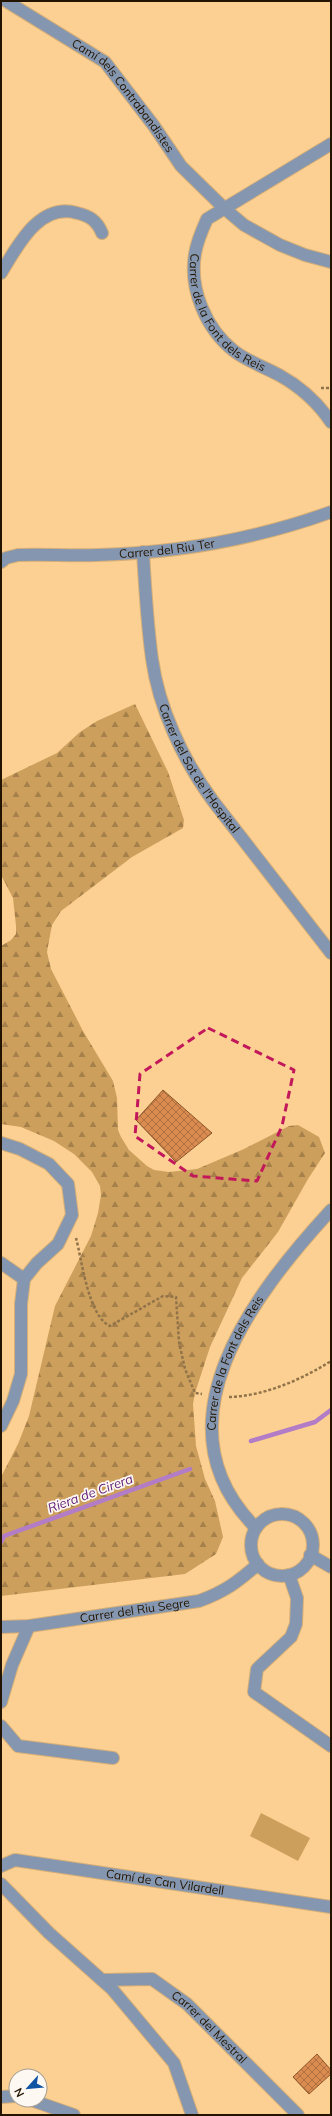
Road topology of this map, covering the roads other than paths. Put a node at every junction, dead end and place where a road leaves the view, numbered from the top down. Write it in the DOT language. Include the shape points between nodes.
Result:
graph roads {
  1 [pos="6,1"];
  2 [pos="331,144"];
  3 [pos="224,208"];
  4 [pos="102,233"];
  5 [pos="331,262"];
  6 [pos="1,273"];
  7 [pos="331,422"];
  8 [pos="331,512"];
  9 [pos="143,552"];
  10 [pos="1,562"];
  11 [pos="331,953"];
  12 [pos="1,1143"];
  13 [pos="331,1210"];
  14 [pos="1,1263"];
  15 [pos="24,1279"];
  16 [pos="1,1426"];
  17 [pos="256,1528"];
  18 [pos="310,1555"];
  19 [pos="258,1564"];
  20 [pos="331,1567"];
  21 [pos="289,1575"];
  22 [pos="29,1626"];
  23 [pos="1,1627"];
  24 [pos="1,1702"];
  25 [pos="1,1726"];
  26 [pos="331,1746"];
  27 [pos="114,1758"];
  28 [pos="1,1866"];
  29 [pos="1,1884"];
  30 [pos="331,1906"];
  31 [pos="102,1980"];
  32 [pos="48,2106"];
  33 [pos="74,2115"];
  34 [pos="192,2115"];
  35 [pos="298,2115"];
  1 -- 3 [label="street, Camí dels Contrabandistes" via="105,62 181,166"];
  2 -- 3 [label="street, Carrer de la Font dels Reis"];
  3 -- 5 [label="street, Camí dels Contrabandistes" via="244,225 280,245"];
  3 -- 7 [label="street, Carrer de la Font dels Reis" via="207,219 198,239 195,255 196,290 210,323 220,338 235,352 300,389"];
  4 -- 6 [label="street" via="98,224 87,216 72,212 46,217 24,236"];
  8 -- 9 [label="street, Carrer del Riu Ter" via="242,538"];
  9 -- 10 [label="street, Carrer del Riu Ter" via="18,555"];
  9 -- 11 [label="street, Carrer del Sot de l'Hospital" via="152,659 177,740 213,801"];
  12 -- 15 [label="street" via="20,1149 49,1164 68,1184 72,1215 58,1244"];
  13 -- 17 [label="street, Carrer de la Font dels Reis" via="296,1248 256,1306 234,1342 213,1397 211,1431 217,1466 231,1498"];
  14 -- 15 [label="street"];
  15 -- 16 [label="street" via="21,1304 21,1374 13,1401"];
  17 -- 18 [label="street" via="274,1514 286,1514 297,1518 306,1526 312,1537"];
  17 -- 19 [label="street" via="251,1547"];
  18 -- 20 [label="street"];
  18 -- 21 [label="street" via="303,1567"];
  19 -- 21 [label="street" via="274,1575"];
  19 -- 22 [label="street, Carrer del Riu Segre" via="239,1582 222,1593 199,1602"];
  21 -- 26 [label="street" via="297,1598 296,1624 291,1637 257,1668 254,1692"];
  22 -- 23 [label="street, Carrer del Riu Segre"];
  22 -- 24 [label="street" via="12,1665"];
  25 -- 27 [label="street" via="18,1746"];
  28 -- 30 [label="street, Camí de Can Vilardell" via="15,1860"];
  29 -- 31 [label="street" via="49,1933"];
  31 -- 34 [label="street" via="174,2063"];
  31 -- 35 [label="street, Carrer del Mestral" via="152,1979 187,2004"];
  32 -- 33 [label="street"];
}
